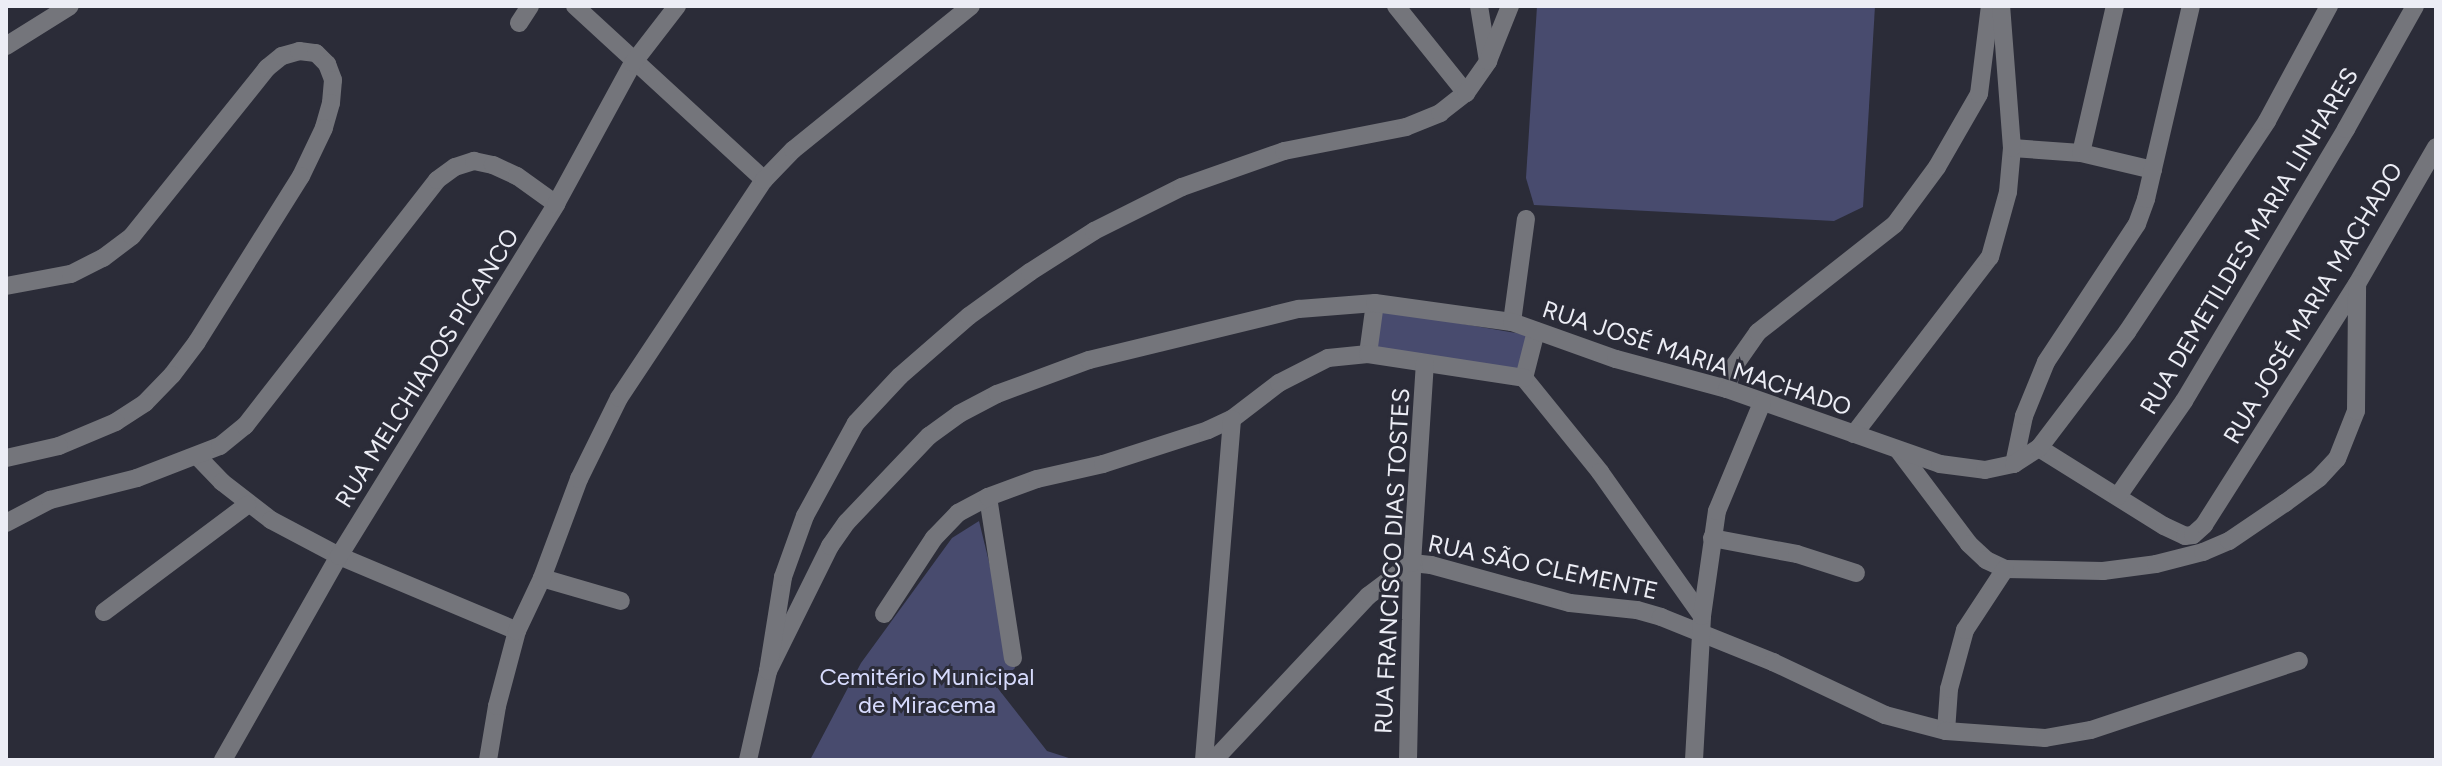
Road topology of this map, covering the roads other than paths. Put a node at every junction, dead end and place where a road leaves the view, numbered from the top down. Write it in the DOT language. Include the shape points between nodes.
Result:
graph roads {
  1 [pos="70,6"];
  2 [pos="530,6"];
  3 [pos="575,6"];
  4 [pos="677,6"];
  5 [pos="971,6"];
  6 [pos="1396,6"];
  7 [pos="1479,6"];
  8 [pos="1510,6"];
  9 [pos="1990,6"];
  10 [pos="2001,6"];
  11 [pos="2115,6"];
  12 [pos="2329,6"];
  13 [pos="2415,6"];
  14 [pos="2185,7"];
  15 [pos="519,23"];
  16 [pos="6,46"];
  17 [pos="1488,61"];
  18 [pos="633,63"];
  19 [pos="1466,93"];
  20 [pos="2436,147"];
  21 [pos="2012,148"];
  22 [pos="2081,153"];
  23 [pos="2153,170"];
  24 [pos="764,180"];
  25 [pos="556,204"];
  26 [pos="1526,219"];
  27 [pos="2357,284"];
  28 [pos="6,286"];
  29 [pos="1375,303"];
  30 [pos="1512,322"];
  31 [pos="1536,331"];
  32 [pos="1368,354"];
  33 [pos="1425,363"];
  34 [pos="1524,378"];
  35 [pos="1727,389"];
  36 [pos="1762,403"];
  37 [pos="1232,419"];
  38 [pos="1854,434"];
  39 [pos="2039,448"];
  40 [pos="1899,451"];
  41 [pos="198,457"];
  42 [pos="6,458"];
  43 [pos="2008,466"];
  44 [pos="2118,496"];
  45 [pos="988,497"];
  46 [pos="247,505"];
  47 [pos="6,523"];
  48 [pos="1712,538"];
  49 [pos="339,556"];
  50 [pos="1412,563"];
  51 [pos="2005,569"];
  52 [pos="1856,573"];
  53 [pos="542,578"];
  54 [pos="621,601"];
  55 [pos="104,612"];
  56 [pos="884,614"];
  57 [pos="1701,625"];
  58 [pos="517,631"];
  59 [pos="1013,658"];
  60 [pos="2299,661"];
  61 [pos="768,671"];
  62 [pos="1946,731"];
  63 [pos="223,760"];
  64 [pos="488,760"];
  65 [pos="748,760"];
  66 [pos="1204,760"];
  67 [pos="1214,760"];
  68 [pos="1408,760"];
  69 [pos="1694,760"];
  1 -- 16 [label="street"];
  2 -- 15 [label="street"];
  3 -- 18 [label="street"];
  4 -- 18 [label="street, RUA MELCHIADOS PICANCO"];
  5 -- 24 [label="street" via="793,150"];
  6 -- 19 [label="street"];
  7 -- 17 [label="street"];
  8 -- 17 [label="street"];
  9 -- 35 [label="street" via="1979,94 1937,167 1895,224 1758,332 1732,369"];
  10 -- 21 [label="street"];
  11 -- 22 [label="street"];
  12 -- 39 [label="street" via="2267,121 2127,332"];
  13 -- 44 [label="street, RUA DEMETILDES MARIA LINHARES" via="2184,401"];
  14 -- 23 [label="street"];
  17 -- 19 [label="street"];
  18 -- 24 [label="street"];
  18 -- 25 [label="street, RUA MELCHIADOS PICANCO"];
  19 -- 61 [label="street" via="1440,113 1406,127 1284,151 1182,187 1094,231 969,316 891,385 856,423 830,466 783,577"];
  20 -- 27 [label="street, RUA JOSÉ MARIA MACHADO"];
  21 -- 22 [label="street"];
  21 -- 38 [label="street" via="2008,192 1990,257"];
  22 -- 23 [label="street"];
  23 -- 43 [label="street" via="2137,224 2031,391"];
  24 -- 53 [label="street" via="619,398 579,479"];
  25 -- 41 [label="street" via="493,165 474,161 455,167 437,180 245,426"];
  25 -- 49 [label="street, RUA MELCHIADOS PICANCO"];
  26 -- 30 [label="street"];
  27 -- 44 [label="street, RUA JOSÉ MARIA MACHADO" via="2193,535 2185,536"];
  27 -- 51 [label="street" via="2356,411 2337,459 2319,478 2229,541 2203,552 2103,571"];
  28 -- 42 [label="street" via="71,274 132,236 282,56 316,53 327,64 333,80 331,103 301,176 172,375 145,403 116,422 59,446"];
  29 -- 30 [label="street, RUA JOSÉ MARIA MACHADO"];
  29 -- 32 [label="street"];
  29 -- 61 [label="street, RUA JOSÉ MARIA MACHADO" via="1239,320 1089,360 959,414 929,436 847,522"];
  30 -- 31 [label="street, RUA JOSÉ MARIA MACHADO"];
  31 -- 34 [label="street"];
  31 -- 35 [label="street, RUA JOSÉ MARIA MACHADO"];
  32 -- 33 [label="street"];
  32 -- 37 [label="street" via="1328,358 1256,398"];
  33 -- 34 [label="street"];
  33 -- 50 [label="street, RUA FRANCISCO DIAS TOSTES"];
  34 -- 57 [label="street" via="1600,472"];
  35 -- 36 [label="street, RUA JOSÉ MARIA MACHADO"];
  36 -- 38 [label="street, RUA JOSÉ MARIA MACHADO"];
  36 -- 48 [label="street" via="1717,511"];
  37 -- 45 [label="street" via="1183,440"];
  37 -- 66 [label="street"];
  38 -- 40 [label="street, RUA JOSÉ MARIA MACHADO"];
  39 -- 43 [label="street"];
  39 -- 44 [label="street"];
  40 -- 43 [label="street, RUA JOSÉ MARIA MACHADO" via="1956,467"];
  40 -- 51 [label="street" via="1969,544"];
  41 -- 46 [label="street"];
  41 -- 47 [label="street" via="50,500"];
  45 -- 56 [label="street" via="958,513 934,538"];
  45 -- 59 [label="street"];
  46 -- 49 [label="street"];
  46 -- 55 [label="street"];
  48 -- 52 [label="street" via="1797,554"];
  48 -- 57 [label="street"];
  49 -- 58 [label="street"];
  49 -- 63 [label="street, RUA MELCHIADOS PICANCO"];
  50 -- 57 [label="street, RUA SÃO CLEMENTE" via="1570,603 1637,610"];
  50 -- 67 [label="street, RUA SÃO CLEMENTE" via="1368,596"];
  50 -- 68 [label="street, RUA FRANCISCO DIAS TOSTES"];
  51 -- 62 [label="street" via="1965,630 1949,689"];
  53 -- 54 [label="street"];
  53 -- 58 [label="street"];
  57 -- 62 [label="street, RUA SÃO CLEMENTE" via="1885,715"];
  57 -- 69 [label="street"];
  58 -- 64 [label="street"];
  60 -- 62 [label="street, RUA SÃO CLEMENTE" via="2091,730 2045,738"];
  61 -- 65 [label="street"];
}
